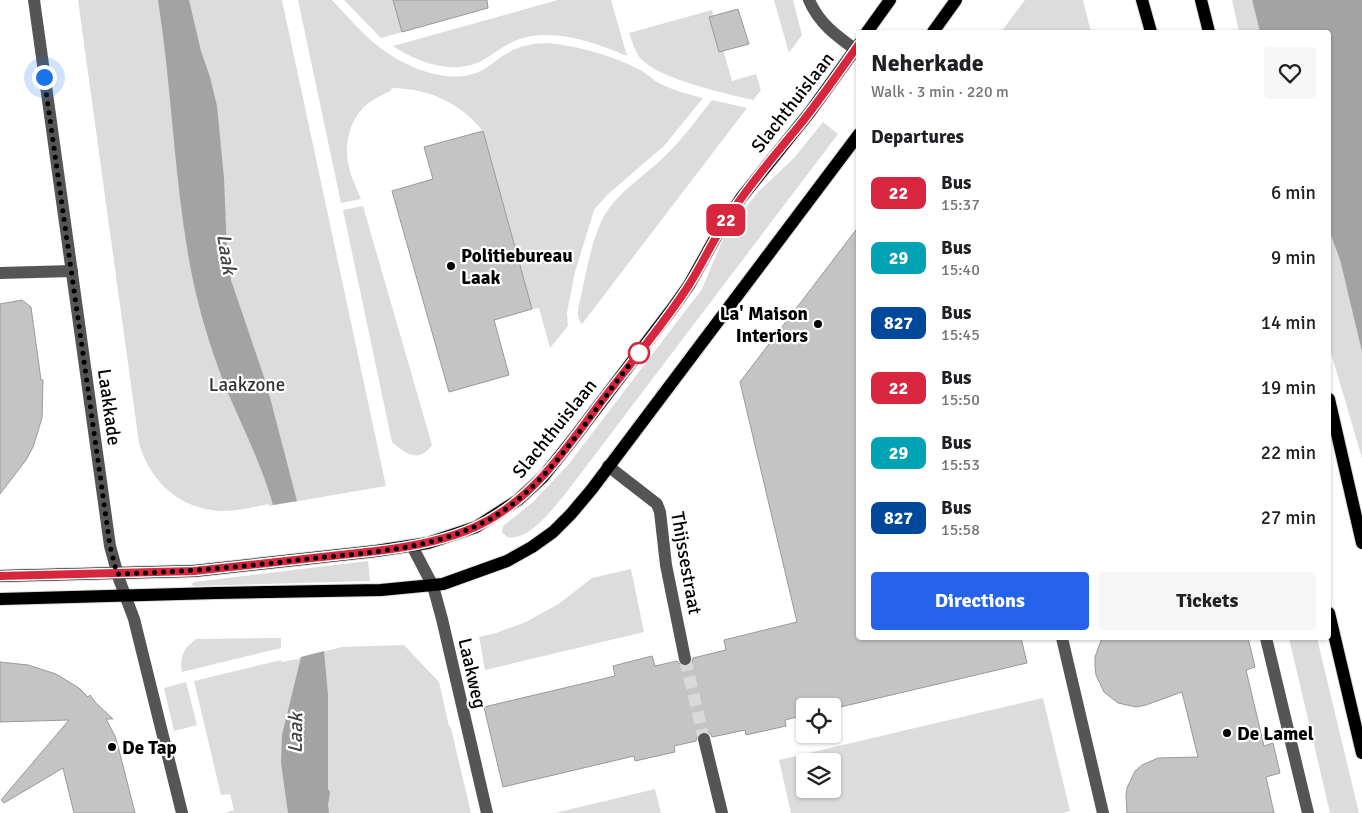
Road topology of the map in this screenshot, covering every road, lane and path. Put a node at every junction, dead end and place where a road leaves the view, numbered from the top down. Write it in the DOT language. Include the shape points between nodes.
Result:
graph roads {
  1 [pos="34,0"];
  2 [pos="809,0"];
  3 [pos="890,0"];
  4 [pos="956,0"];
  5 [pos="1142,0"];
  6 [pos="1201,0"];
  7 [pos="868,30"];
  8 [pos="934,30"];
  9 [pos="1150,30"];
  10 [pos="1208,30"];
  11 [pos="856,47"];
  12 [pos="856,51"];
  13 [pos="856,138"];
  14 [pos="72,271"];
  15 [pos="0,272"];
  16 [pos="1331,408"];
  17 [pos="608,466"];
  18 [pos="1362,543"];
  19 [pos="412,546"];
  20 [pos="117,574"];
  21 [pos="0,576"];
  22 [pos="432,586"];
  23 [pos="125,596"];
  24 [pos="0,599"];
  25 [pos="1331,621"];
  26 [pos="1062,640"];
  27 [pos="1266,640"];
  28 [pos="686,659"];
  29 [pos="704,739"];
  30 [pos="1362,753"];
  31 [pos="182,813"];
  32 [pos="487,813"];
  33 [pos="722,813"];
  34 [pos="1103,813"];
  35 [pos="1308,813"];
  1 -- 14 [label="street, Laakkade"];
  2 -- 11 [label="street" via="821,21"];
  3 -- 7 [label="main road"];
  4 -- 8 [label="main road"];
  5 -- 9 [label="main road"];
  6 -- 10 [label="main road"];
  12 -- 19 [label="main road, Slachthuislaan" via="741,198 672,308 543,477 511,505 476,527"];
  13 -- 17 [label="main road"];
  14 -- 15 [label="street"];
  14 -- 20 [label="street, Laakkade" via="110,546"];
  16 -- 18 [label="main road"];
  17 -- 22 [label="main road" via="571,514 538,543 507,561 458,580"];
  17 -- 28 [label="street, Thijssestraat" via="657,504"];
  19 -- 20 [label="main road, Slachthuislaan" via="219,569"];
  19 -- 22 [label="street, Laakweg"];
  20 -- 21 [label="main road, Slachthuislaan"];
  20 -- 23 [label="street, Laakkade"];
  22 -- 23 [label="main road"];
  22 -- 32 [label="street, Laakweg"];
  23 -- 24 [label="main road"];
  23 -- 31 [label="street, Laakkade"];
  25 -- 30 [label="main road"];
  26 -- 34 [label="street"];
  27 -- 35 [label="street"];
  29 -- 33 [label="street"];
}
